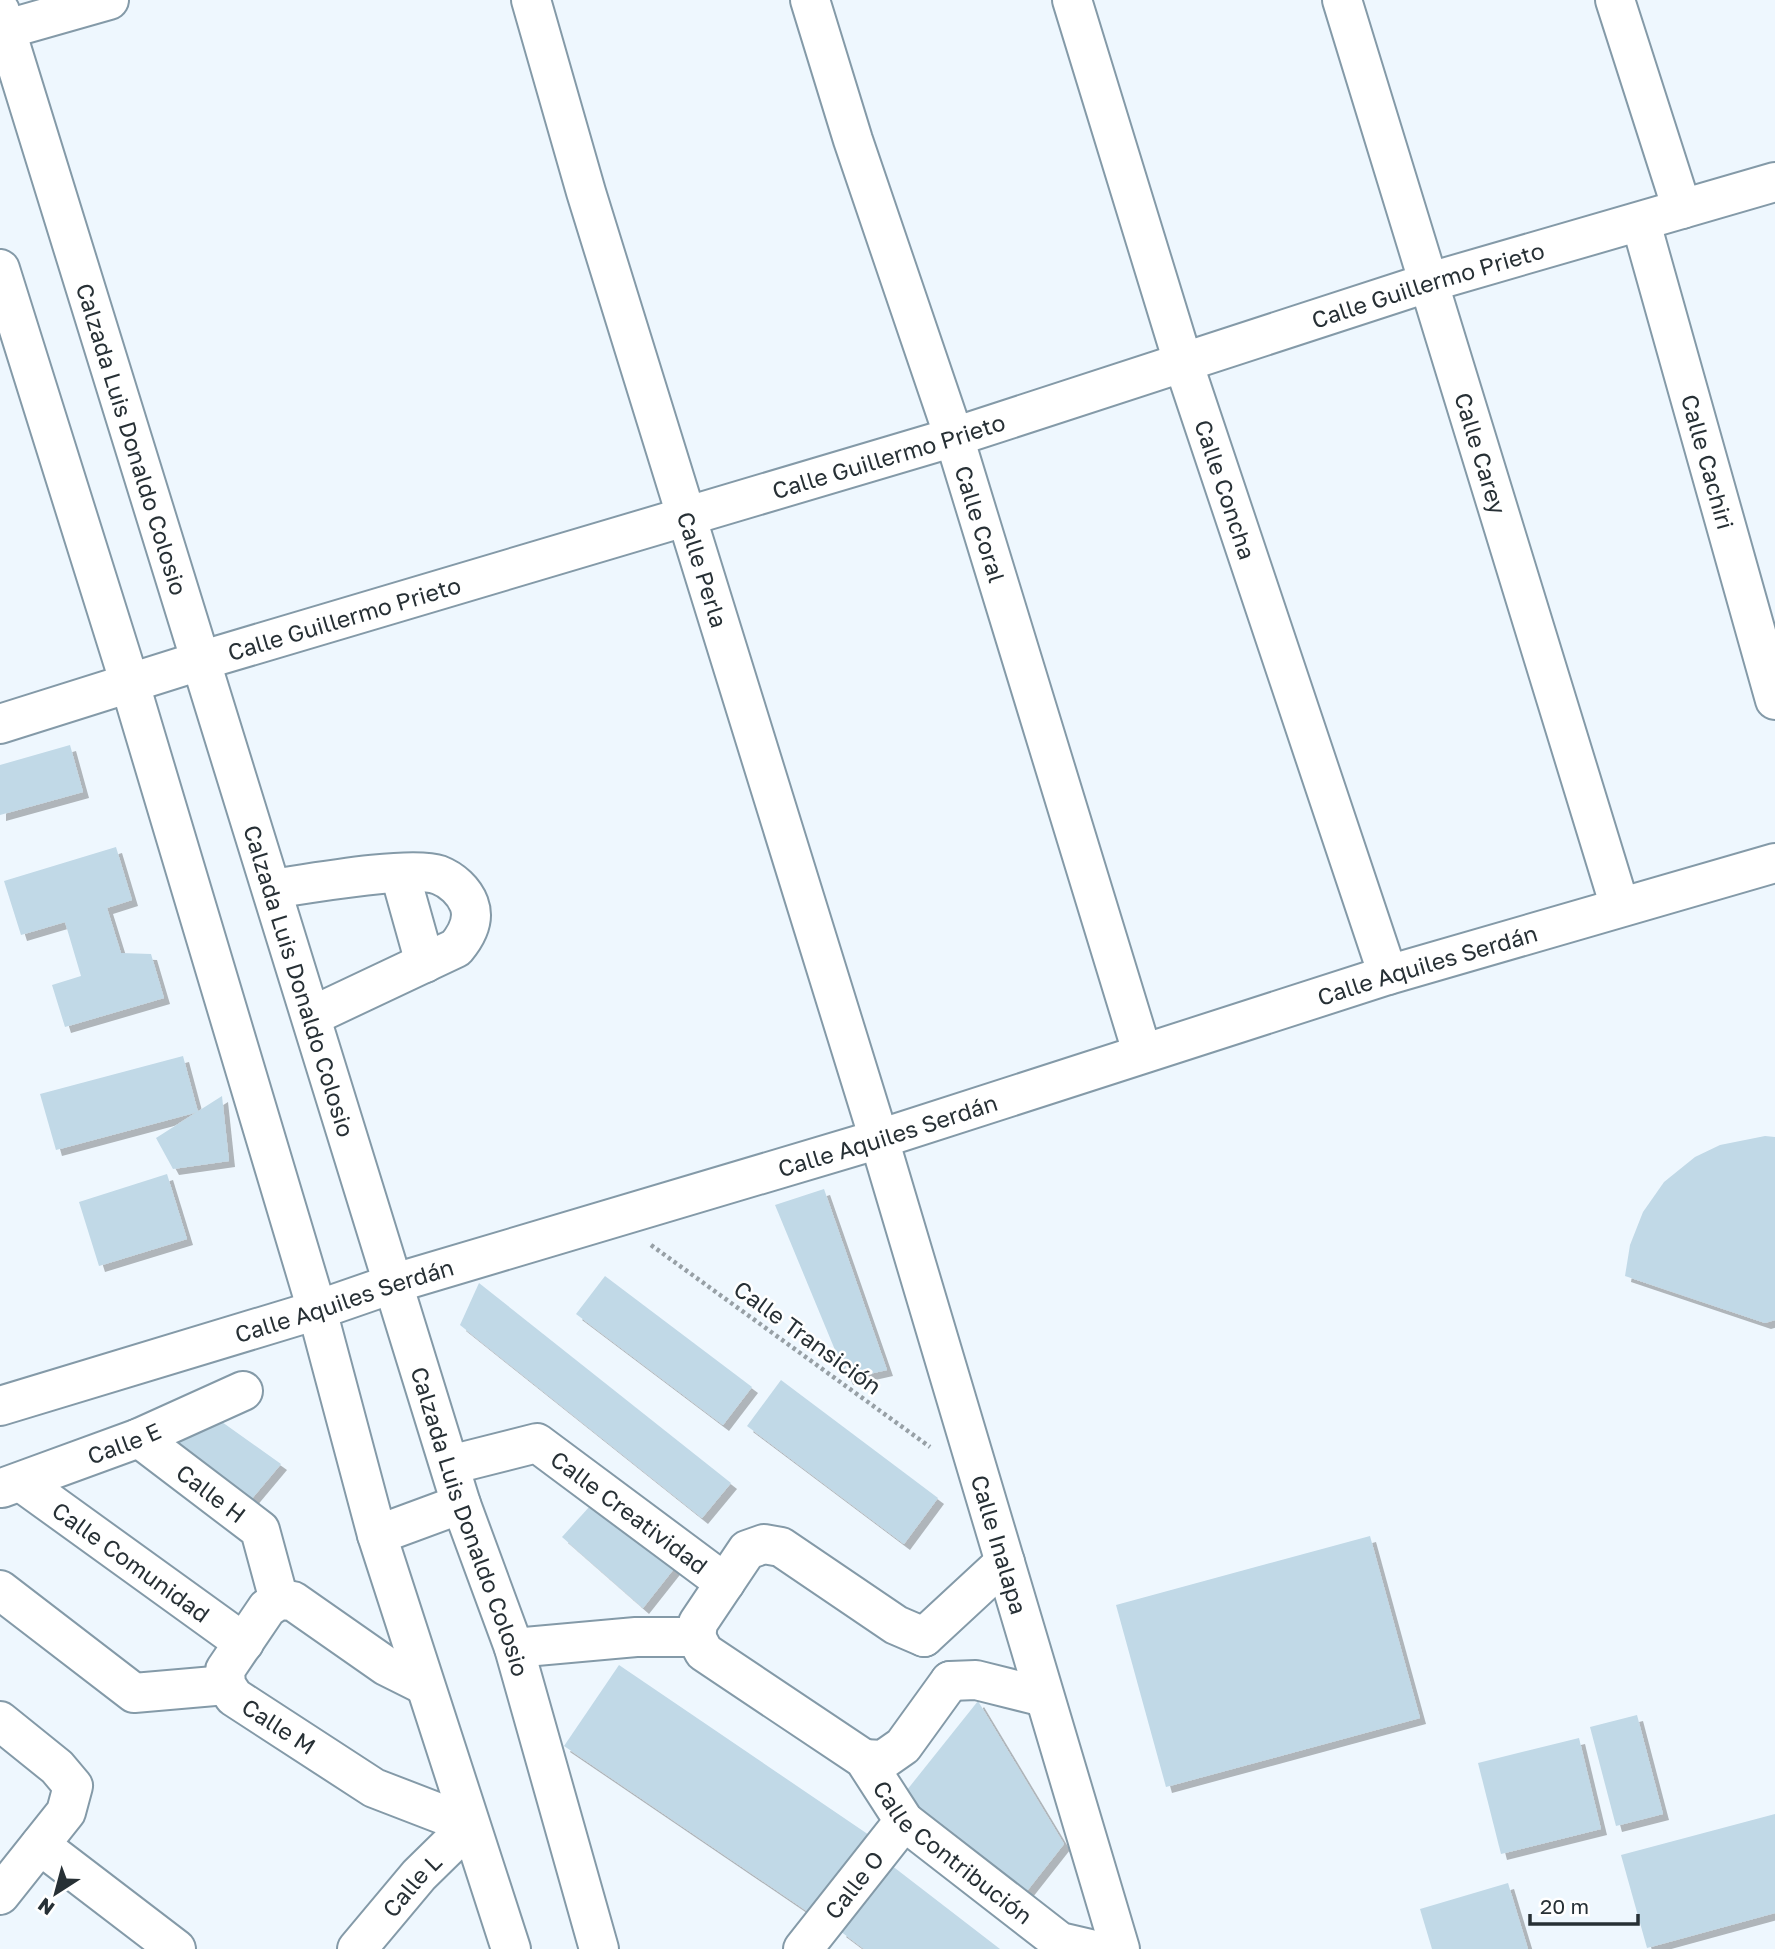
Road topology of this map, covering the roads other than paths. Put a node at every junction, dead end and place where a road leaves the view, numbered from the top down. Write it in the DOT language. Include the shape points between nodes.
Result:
graph roads {
  1 [pos="109,0"];
  2 [pos="531,0"];
  3 [pos="810,0"];
  4 [pos="1072,0"];
  5 [pos="1342,0"];
  6 [pos="1615,0"];
  7 [pos="2,24"];
  8 [pos="1775,182"];
  9 [pos="1682,209"];
  10 [pos="1642,223"];
  11 [pos="0,269"];
  12 [pos="1430,282"];
  13 [pos="1183,362"];
  14 [pos="954,437"];
  15 [pos="688,517"];
  16 [pos="202,660"];
  17 [pos="130,684"];
  18 [pos="1775,700"];
  19 [pos="0,724"];
  20 [pos="1775,863"];
  21 [pos="400,874"];
  22 [pos="273,889"];
  23 [pos="1620,907"];
  24 [pos="425,964"];
  25 [pos="1388,975"];
  26 [pos="312,1016"];
  27 [pos="1142,1052"];
  28 [pos="879,1139"];
  29 [pos="395,1283"];
  30 [pos="317,1310"];
  31 [pos="243,1391"];
  32 [pos="0,1406"];
  33 [pos="139,1438"];
  34 [pos="450,1465"];
  35 [pos="10,1485"];
  36 [pos="461,1504"];
  37 [pos="377,1535"];
  38 [pos="1005,1562"];
  39 [pos="725,1583"];
  40 [pos="0,1590"];
  41 [pos="279,1600"];
  42 [pos="696,1637"];
  43 [pos="924,1637"];
  44 [pos="244,1643"];
  45 [pos="514,1648"];
  46 [pos="950,1681"];
  47 [pos="226,1685"];
  48 [pos="424,1685"];
  49 [pos="1044,1697"];
  50 [pos="0,1721"];
  51 [pos="864,1759"];
  52 [pos="904,1821"];
  53 [pos="470,1825"];
  54 [pos="40,1845"];
  55 [pos="0,1895"];
  56 [pos="176,1949"];
  57 [pos="357,1949"];
  58 [pos="511,1949"];
  59 [pos="599,1949"];
  60 [pos="803,1949"];
  61 [pos="1090,1949"];
  62 [pos="1120,1949"];
  1 -- 7 [label="street"];
  2 -- 15 [label="street, Calle Perla"];
  3 -- 14 [label="street, Calle Coral"];
  4 -- 13 [label="street, Calle Concha"];
  5 -- 12 [label="street, Calle Carey"];
  6 -- 9 [label="street"];
  7 -- 16 [label="street, Calzada Luis Donaldo Colosio"];
  8 -- 9 [label="street, Calle Guillermo Prieto"];
  9 -- 10 [label="street, Calle Guillermo Prieto"];
  10 -- 12 [label="street, Calle Guillermo Prieto"];
  10 -- 18 [label="street, Calle Cachiri"];
  11 -- 17 [label="street"];
  12 -- 13 [label="street, Calle Guillermo Prieto"];
  12 -- 23 [label="street, Calle Carey"];
  13 -- 14 [label="street, Calle Guillermo Prieto"];
  13 -- 25 [label="street, Calle Concha"];
  14 -- 15 [label="street, Calle Guillermo Prieto"];
  14 -- 27 [label="street, Calle Coral"];
  15 -- 16 [label="street, Calle Guillermo Prieto"];
  15 -- 28 [label="street, Calle Perla"];
  16 -- 17 [label="street, Calle Guillermo Prieto"];
  16 -- 22 [label="street, Calzada Luis Donaldo Colosio"];
  17 -- 19 [label="street, Calle Guillermo Prieto"];
  17 -- 30 [label="street"];
  20 -- 23 [label="street, Calle Aquiles Serdán"];
  21 -- 22 [label="street"];
  21 -- 24 [label="street"];
  21 -- 24 [label="street" via="438,874 464,893 471,908 470,926 456,948"];
  22 -- 26 [label="street, Calzada Luis Donaldo Colosio"];
  23 -- 25 [label="street, Calle Aquiles Serdán"];
  24 -- 26 [label="street"];
  25 -- 27 [label="street, Calle Aquiles Serdán"];
  26 -- 29 [label="street, Calzada Luis Donaldo Colosio"];
  27 -- 28 [label="street, Calle Aquiles Serdán"];
  28 -- 29 [label="street, Calle Aquiles Serdán"];
  28 -- 38 [label="street, Calle Inalapa"];
  29 -- 30 [label="street, Calle Aquiles Serdán"];
  29 -- 34 [label="street, Calzada Luis Donaldo Colosio"];
  30 -- 32 [label="street, Calle Aquiles Serdán"];
  30 -- 37 [label="street"];
  31 -- 33 [label="street, Calle E"];
  33 -- 35 [label="street, Calle E"];
  33 -- 41 [label="street, Calle H" via="260,1530"];
  34 -- 36 [label="street, Calzada Luis Donaldo Colosio"];
  34 -- 39 [label="street, Calle Creatividad" via="537,1443"];
  35 -- 44 [label="street, Calle Comunidad"];
  36 -- 37 [label="street"];
  36 -- 45 [label="street, Calzada Luis Donaldo Colosio"];
  37 -- 48 [label="street"];
  38 -- 43 [label="street"];
  38 -- 49 [label="street, Calle Inalapa"];
  39 -- 42 [label="street" via="698,1623"];
  39 -- 43 [label="street" via="747,1550 764,1544 781,1547 896,1625"];
  40 -- 47 [label="street" via="134,1693"];
  41 -- 44 [label="street, Calle M" via="267,1608"];
  41 -- 48 [label="street" via="293,1601 386,1666"];
  42 -- 45 [label="street" via="636,1637"];
  42 -- 51 [label="street" via="704,1652"];
  43 -- 46 [label="street"];
  44 -- 47 [label="street, Calle M" via="225,1670"];
  45 -- 59 [label="street, Calzada Luis Donaldo Colosio"];
  46 -- 49 [label="street" via="976,1680"];
  46 -- 51 [label="street" via="903,1746 883,1760"];
  47 -- 53 [label="street, Calle M" via="234,1697 374,1788"];
  48 -- 53 [label="street"];
  49 -- 62 [label="street, Calle Inalapa"];
  50 -- 54 [label="street" via="58,1767 73,1786 66,1812"];
  51 -- 52 [label="street, Calle Contribución"];
  52 -- 60 [label="street, Calle O"];
  52 -- 61 [label="street, Calle Contribución" via="1060,1942"];
  53 -- 57 [label="street, Calle L" via="419,1875"];
  53 -- 58 [label="street"];
  54 -- 55 [label="street"];
  54 -- 56 [label="street"];
}
